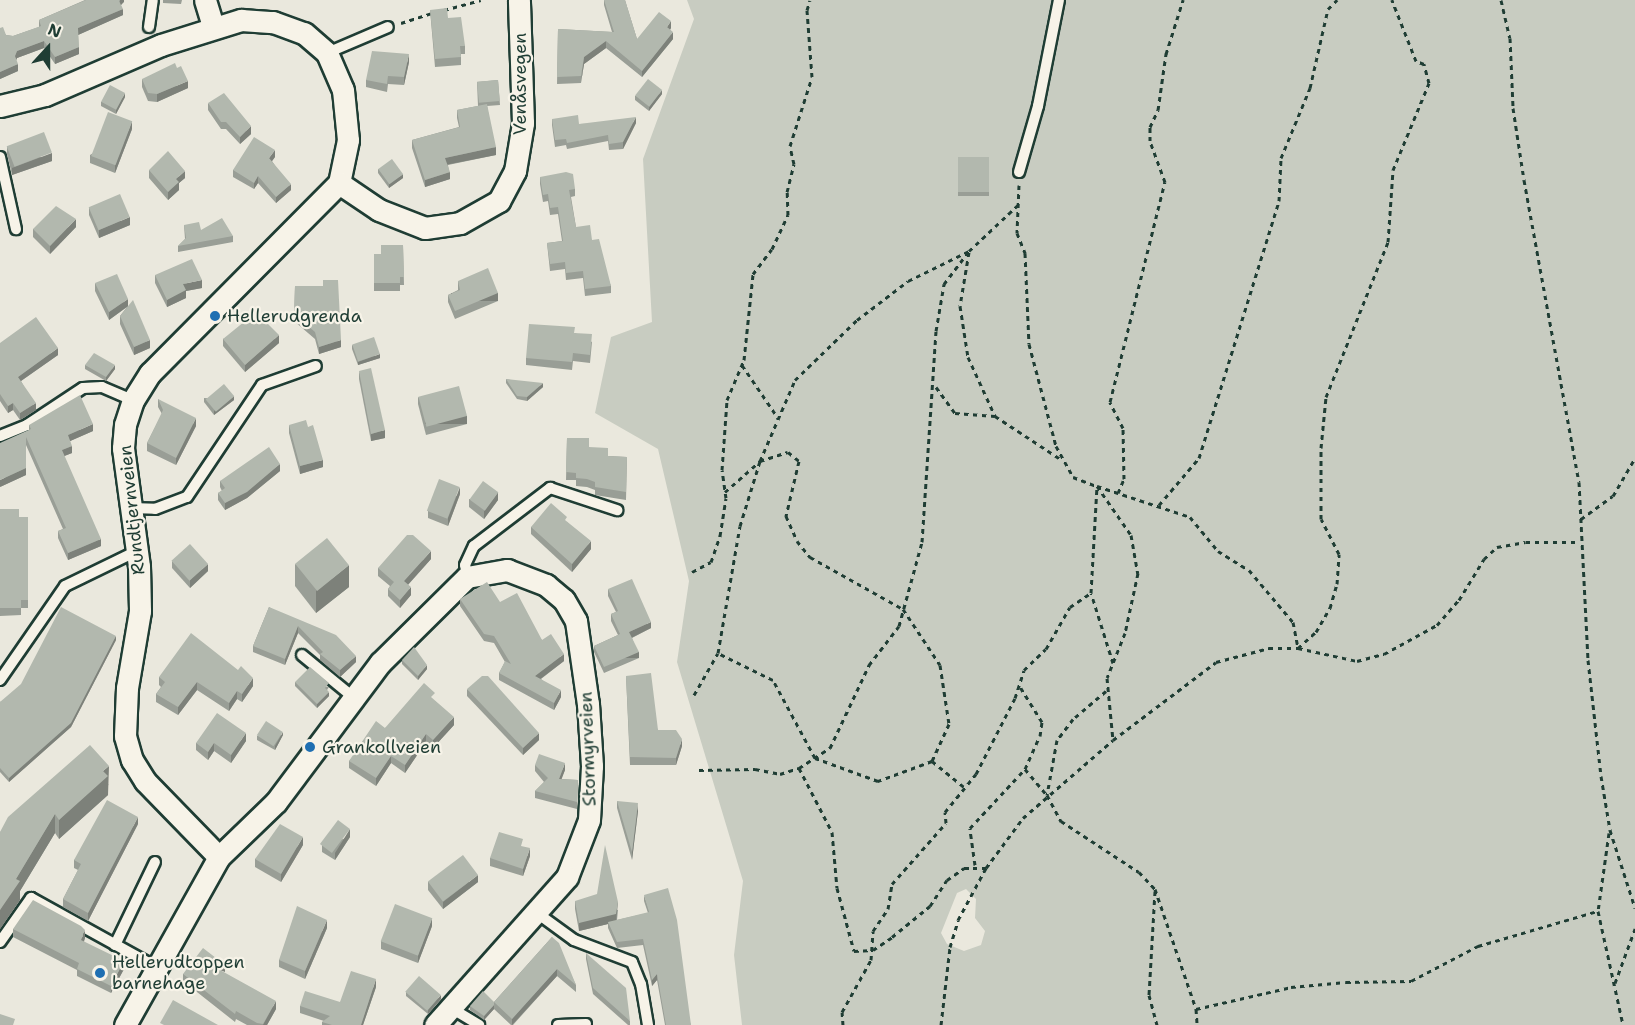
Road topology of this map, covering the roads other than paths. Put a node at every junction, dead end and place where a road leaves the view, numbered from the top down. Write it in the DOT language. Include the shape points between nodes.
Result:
graph roads {
  1 [pos="153,0"];
  2 [pos="204,0"];
  3 [pos="519,0"];
  4 [pos="1059,0"];
  5 [pos="149,27"];
  6 [pos="213,27"];
  7 [pos="388,27"];
  8 [pos="327,53"];
  9 [pos="0,106"];
  10 [pos="0,157"];
  11 [pos="1019,172"];
  12 [pos="339,183"];
  13 [pos="16,229"];
  14 [pos="316,366"];
  15 [pos="133,400"];
  16 [pos="0,436"];
  17 [pos="131,508"];
  18 [pos="617,510"];
  19 [pos="137,551"];
  20 [pos="467,577"];
  21 [pos="302,655"];
  22 [pos="0,681"];
  23 [pos="353,697"];
  24 [pos="219,857"];
  25 [pos="155,862"];
  26 [pos="537,913"];
  27 [pos="0,942"];
  28 [pos="115,945"];
  29 [pos="156,967"];
  30 [pos="451,1008"];
  31 [pos="586,1024"];
  32 [pos="125,1025"];
  33 [pos="435,1025"];
  34 [pos="479,1025"];
  35 [pos="558,1025"];
  36 [pos="648,1025"];
  1 -- 5 [label="lane"];
  2 -- 6 [label="street"];
  3 -- 12 [label="street, Venåsvegen" via="523,123 515,171 499,201 460,223 424,228 380,210"];
  4 -- 11 [label="lane" via="1038,106"];
  6 -- 8 [label="street" via="241,20 273,22 304,33"];
  6 -- 9 [label="street"];
  7 -- 8 [label="lane"];
  8 -- 12 [label="street" via="343,90 348,117 347,150"];
  10 -- 13 [label="lane"];
  12 -- 15 [label="street, Rundtjernveien" via="150,374"];
  14 -- 17 [label="lane" via="262,385 187,497 155,509"];
  15 -- 16 [label="lane" via="102,387 83,388 27,425"];
  15 -- 17 [label="street, Rundtjernveien" via="123,448"];
  17 -- 19 [label="street, Rundtjernveien"];
  18 -- 20 [label="lane" via="549,488 474,546 465,565"];
  19 -- 22 [label="lane" via="65,586"];
  19 -- 24 [label="street, Rundtjernveien" via="140,611 127,688 125,736 132,760 145,782"];
  20 -- 23 [label="street" via="423,616"];
  20 -- 26 [label="street, Stormyrveien" via="487,570 507,570 546,585 564,600 576,621 582,649 592,766 589,820 567,877"];
  21 -- 23 [label="lane"];
  23 -- 24 [label="street" via="276,802"];
  24 -- 29 [label="street"];
  25 -- 28 [label="lane"];
  26 -- 30 [label="street, Stormyrveien"];
  26 -- 36 [label="lane" via="574,940 632,962 641,984"];
  27 -- 28 [label="lane" via="31,898"];
  28 -- 29 [label="lane"];
  29 -- 32 [label="street"];
  30 -- 33 [label="street, Stormyrveien"];
  30 -- 34 [label="lane"];
  31 -- 35 [label="lane"];
}
